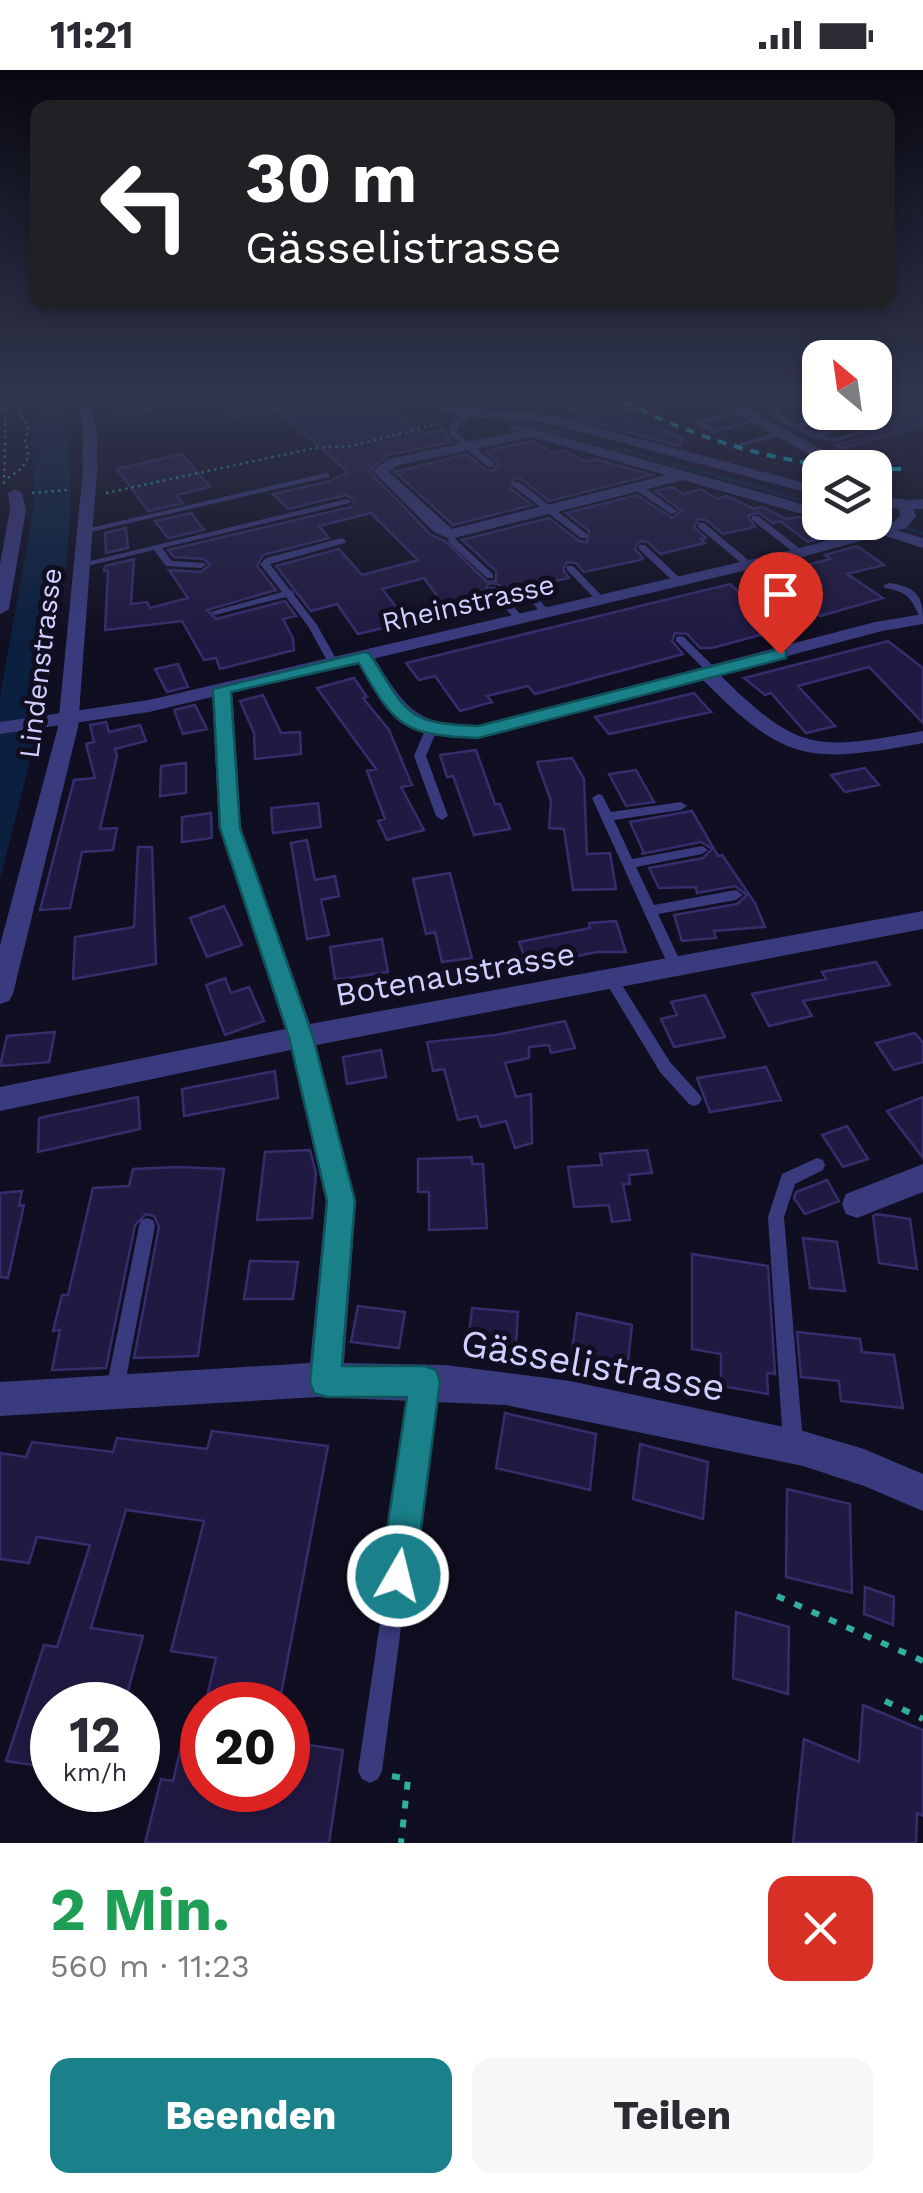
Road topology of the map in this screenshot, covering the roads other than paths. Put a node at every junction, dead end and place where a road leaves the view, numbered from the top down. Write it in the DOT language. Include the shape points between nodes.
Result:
graph roads {
  1 [pos="84,476"];
  2 [pos="323,476"];
  3 [pos="386,476"];
  4 [pos="681,476"];
  5 [pos="687,476"];
  6 [pos="760,476"];
  7 [pos="516,484"];
  8 [pos="802,487"];
  9 [pos="639,488"];
  10 [pos="16,489"];
  11 [pos="347,501"];
  12 [pos="923,504"];
  13 [pos="802,509"];
  14 [pos="551,511"];
  15 [pos="674,512"];
  16 [pos="910,515"];
  17 [pos="755,518"];
  18 [pos="701,525"];
  19 [pos="86,530"];
  20 [pos="892,533"];
  21 [pos="450,534"];
  22 [pos="584,536"];
  23 [pos="849,540"];
  24 [pos="342,541"];
  25 [pos="923,543"];
  26 [pos="156,546"];
  27 [pos="642,547"];
  28 [pos="800,554"];
  29 [pos="83,564"];
  30 [pos="202,565"];
  31 [pos="748,565"];
  32 [pos="570,568"];
  33 [pos="490,576"];
  34 [pos="678,581"];
  35 [pos="888,586"];
  36 [pos="492,589"];
  37 [pos="527,590"];
  38 [pos="290,594"];
  39 [pos="601,600"];
  40 [pos="0,609"];
  41 [pos="215,612"];
  42 [pos="546,613"];
  43 [pos="923,617"];
  44 [pos="520,619"];
  45 [pos="680,639"];
  46 [pos="364,657"];
  47 [pos="334,664"];
  48 [pos="711,673"];
  49 [pos="222,689"];
  50 [pos="62,721"];
  51 [pos="0,728"];
  52 [pos="431,730"];
  53 [pos="923,737"];
  54 [pos="598,798"];
  55 [pos="681,806"];
  56 [pos="442,816"];
  57 [pos="607,818"];
  58 [pos="702,850"];
  59 [pos="628,864"];
  60 [pos="736,895"];
  61 [pos="650,911"];
  62 [pos="923,920"];
  63 [pos="676,967"];
  64 [pos="612,981"];
  65 [pos="0,994"];
  66 [pos="301,1037"];
  67 [pos="0,1099"];
  68 [pos="694,1099"];
  69 [pos="816,1165"];
  70 [pos="923,1178"];
  71 [pos="858,1204"];
  72 [pos="147,1226"];
  73 [pos="425,1381"];
  74 [pos="326,1382"];
  75 [pos="115,1389"];
  76 [pos="0,1399"];
  77 [pos="793,1444"];
  78 [pos="923,1492"];
  79 [pos="370,1771"];
  1 -- 19 [label="street, Lindenstrasse"];
  2 -- 19 [label="lane"];
  3 -- 21 [label="street"];
  4 -- 9 [label="street"];
  5 -- 13 [label="street"];
  6 -- 8 [label="street"];
  7 -- 14 [label="lane"];
  9 -- 14 [label="street"];
  9 -- 15 [label="lane"];
  10 -- 40 [label="street"];
  11 -- 26 [label="lane"];
  12 -- 16 [label="street, Rheinstrasse"];
  14 -- 21 [label="street"];
  14 -- 22 [label="lane"];
  17 -- 28 [label="lane"];
  18 -- 31 [label="lane"];
  19 -- 29 [label="street, Lindenstrasse"];
  20 -- 25 [label="street"];
  21 -- 33 [label="lane"];
  23 -- 28 [label="street, Rheinstrasse"];
  24 -- 38 [label="lane" via="265,562"];
  26 -- 29 [label="lane"];
  26 -- 30 [label="lane" via="169,564"];
  27 -- 34 [label="lane"];
  28 -- 31 [label="street, Rheinstrasse"];
  29 -- 50 [label="street, Lindenstrasse"];
  31 -- 34 [label="street, Rheinstrasse"];
  32 -- 39 [label="lane"];
  34 -- 39 [label="street, Rheinstrasse"];
  35 -- 43 [label="lane" via="916,596"];
  36 -- 44 [label="lane"];
  37 -- 42 [label="lane"];
  38 -- 41 [label="lane"];
  38 -- 47 [label="lane"];
  39 -- 42 [label="street, Rheinstrasse"];
  42 -- 44 [label="street, Rheinstrasse"];
  43 -- 48 [label="street"];
  44 -- 46 [label="street, Rheinstrasse"];
  45 -- 48 [label="lane"];
  46 -- 47 [label="street, Rheinstrasse"];
  46 -- 52 [label="street" via="392,706"];
  47 -- 49 [label="street, Rheinstrasse"];
  48 -- 52 [label="street" via="478,732"];
  48 -- 53 [label="street" via="759,727 806,749 836,751"];
  49 -- 50 [label="street, Rheinstrasse"];
  49 -- 66 [label="street" via="230,828"];
  50 -- 51 [label="street, Rheinstrasse"];
  50 -- 65 [label="street, Lindenstrasse"];
  52 -- 56 [label="lane" via="420,756"];
  54 -- 57 [label="lane"];
  55 -- 57 [label="lane"];
  57 -- 59 [label="lane"];
  58 -- 59 [label="lane"];
  59 -- 61 [label="lane"];
  60 -- 61 [label="lane"];
  61 -- 63 [label="lane"];
  62 -- 63 [label="street, Botenaustrasse"];
  63 -- 64 [label="street, Botenaustrasse"];
  64 -- 66 [label="street, Botenaustrasse"];
  64 -- 68 [label="lane" via="665,1068"];
  66 -- 67 [label="street, Botenaustrasse"];
  66 -- 74 [label="street" via="341,1201"];
  69 -- 77 [label="lane" via="788,1179 776,1216"];
  70 -- 71 [label="street"];
  72 -- 75 [label="lane"];
  73 -- 74 [label="street, Gässelistrasse"];
  73 -- 77 [label="street, Gässelistrasse" via="509,1388"];
  73 -- 79 [label="lane"];
  74 -- 75 [label="street, Gässelistrasse"];
  75 -- 76 [label="street, Gässelistrasse"];
  77 -- 78 [label="street, Gässelistrasse"];
}
